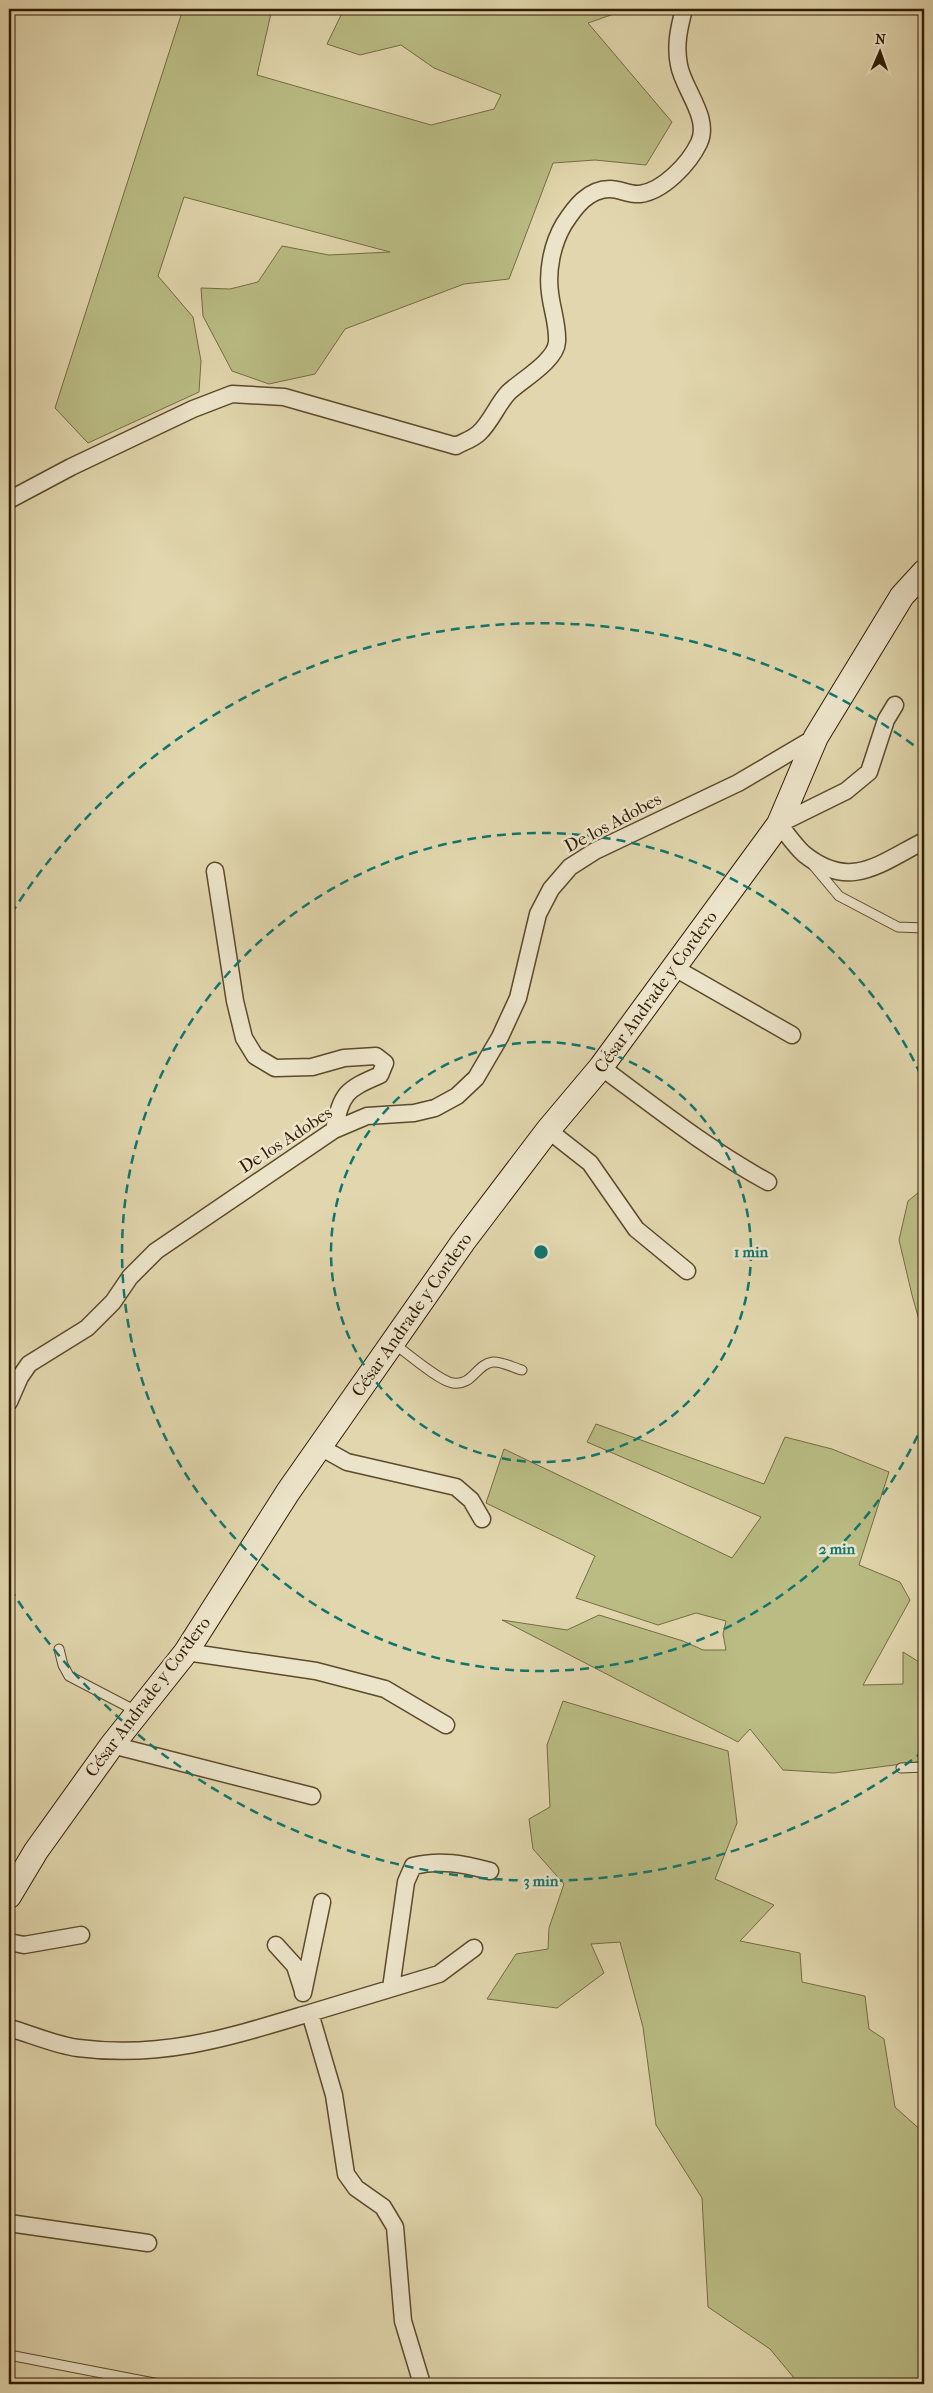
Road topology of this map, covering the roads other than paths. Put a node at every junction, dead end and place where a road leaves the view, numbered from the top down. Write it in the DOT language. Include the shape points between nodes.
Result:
graph roads {
  1 [pos="684,9"];
  2 [pos="9,500"];
  3 [pos="924,572"];
  4 [pos="895,705"];
  5 [pos="816,737"];
  6 [pos="779,824"];
  7 [pos="924,841"];
  8 [pos="803,854"];
  9 [pos="215,871"];
  10 [pos="924,928"];
  11 [pos="672,967"];
  12 [pos="792,1035"];
  13 [pos="601,1067"];
  14 [pos="334,1130"];
  15 [pos="548,1130"];
  16 [pos="768,1182"];
  17 [pos="687,1271"];
  18 [pos="393,1342"];
  19 [pos="522,1370"];
  20 [pos="9,1402"];
  21 [pos="320,1446"];
  22 [pos="482,1519"];
  23 [pos="59,1648"];
  24 [pos="186,1652"];
  25 [pos="139,1712"];
  26 [pos="446,1725"];
  27 [pos="112,1745"];
  28 [pos="924,1767"];
  29 [pos="902,1768"];
  30 [pos="312,1796"];
  31 [pos="490,1871"];
  32 [pos="10,1897"];
  33 [pos="322,1902"];
  34 [pos="81,1935"];
  35 [pos="9,1942"];
  36 [pos="276,1945"];
  37 [pos="474,1948"];
  38 [pos="390,1988"];
  39 [pos="303,1993"];
  40 [pos="303,2015"];
  41 [pos="9,2028"];
  42 [pos="9,2223"];
  43 [pos="148,2243"];
  44 [pos="9,2355"];
  45 [pos="159,2384"];
  46 [pos="422,2384"];
  1 -- 2 [label="street" via="677,51 679,67 701,120 700,142 671,178 652,191 628,194 611,189 593,193 578,204 563,226 550,264 557,344 541,367 508,394 478,434 456,446 284,397 232,394 184,413"];
  3 -- 5 [label="street, César Andrade y Cordero" via="902,596"];
  4 -- 6 [label="street" via="886,720 869,772 846,791"];
  5 -- 6 [label="street, César Andrade y Cordero"];
  5 -- 14 [label="street, De los Adobes" via="738,783 595,851 570,868 551,889 538,914 518,998 476,1078 457,1096 435,1108 414,1113 367,1116"];
  6 -- 8 [label="street"];
  6 -- 11 [label="street, César Andrade y Cordero"];
  7 -- 8 [label="street" via="852,874 832,872"];
  8 -- 10 [label="lane" via="840,896 898,927"];
  9 -- 14 [label="street" via="244,1038 255,1056 275,1068 312,1067 364,1055 376,1056 385,1063 380,1075 352,1087 340,1103"];
  11 -- 12 [label="street"];
  11 -- 13 [label="street, César Andrade y Cordero"];
  13 -- 15 [label="street, César Andrade y Cordero"];
  13 -- 16 [label="street" via="671,1119"];
  14 -- 20 [label="street, De los Adobes" via="156,1251 87,1328 29,1364"];
  15 -- 17 [label="street" via="590,1163 636,1229"];
  15 -- 18 [label="street, César Andrade y Cordero" via="463,1242"];
  18 -- 19 [label="lane" via="453,1383 468,1382 493,1362"];
  18 -- 21 [label="street, César Andrade y Cordero"];
  21 -- 22 [label="street" via="347,1462 456,1487 471,1500"];
  21 -- 24 [label="street, César Andrade y Cordero"];
  23 -- 25 [label="lane" via="69,1676"];
  24 -- 25 [label="street, César Andrade y Cordero"];
  24 -- 26 [label="street" via="316,1671 385,1689"];
  25 -- 27 [label="street, César Andrade y Cordero"];
  27 -- 30 [label="street"];
  27 -- 32 [label="street, César Andrade y Cordero" via="36,1851"];
  28 -- 29 [label="lane"];
  31 -- 38 [label="street" via="458,1863 428,1862 413,1866 406,1882"];
  33 -- 39 [label="street"];
  34 -- 35 [label="street" via="24,1945"];
  36 -- 39 [label="street" via="295,1966"];
  37 -- 38 [label="street" via="439,1974"];
  38 -- 40 [label="street"];
  39 -- 40 [label="street"];
  40 -- 41 [label="street" via="202,2044 138,2052 76,2048"];
  40 -- 46 [label="street" via="334,2095 346,2174 356,2188 383,2207 395,2227 403,2320"];
  42 -- 43 [label="street"];
  44 -- 45 [label="lane"];
}
